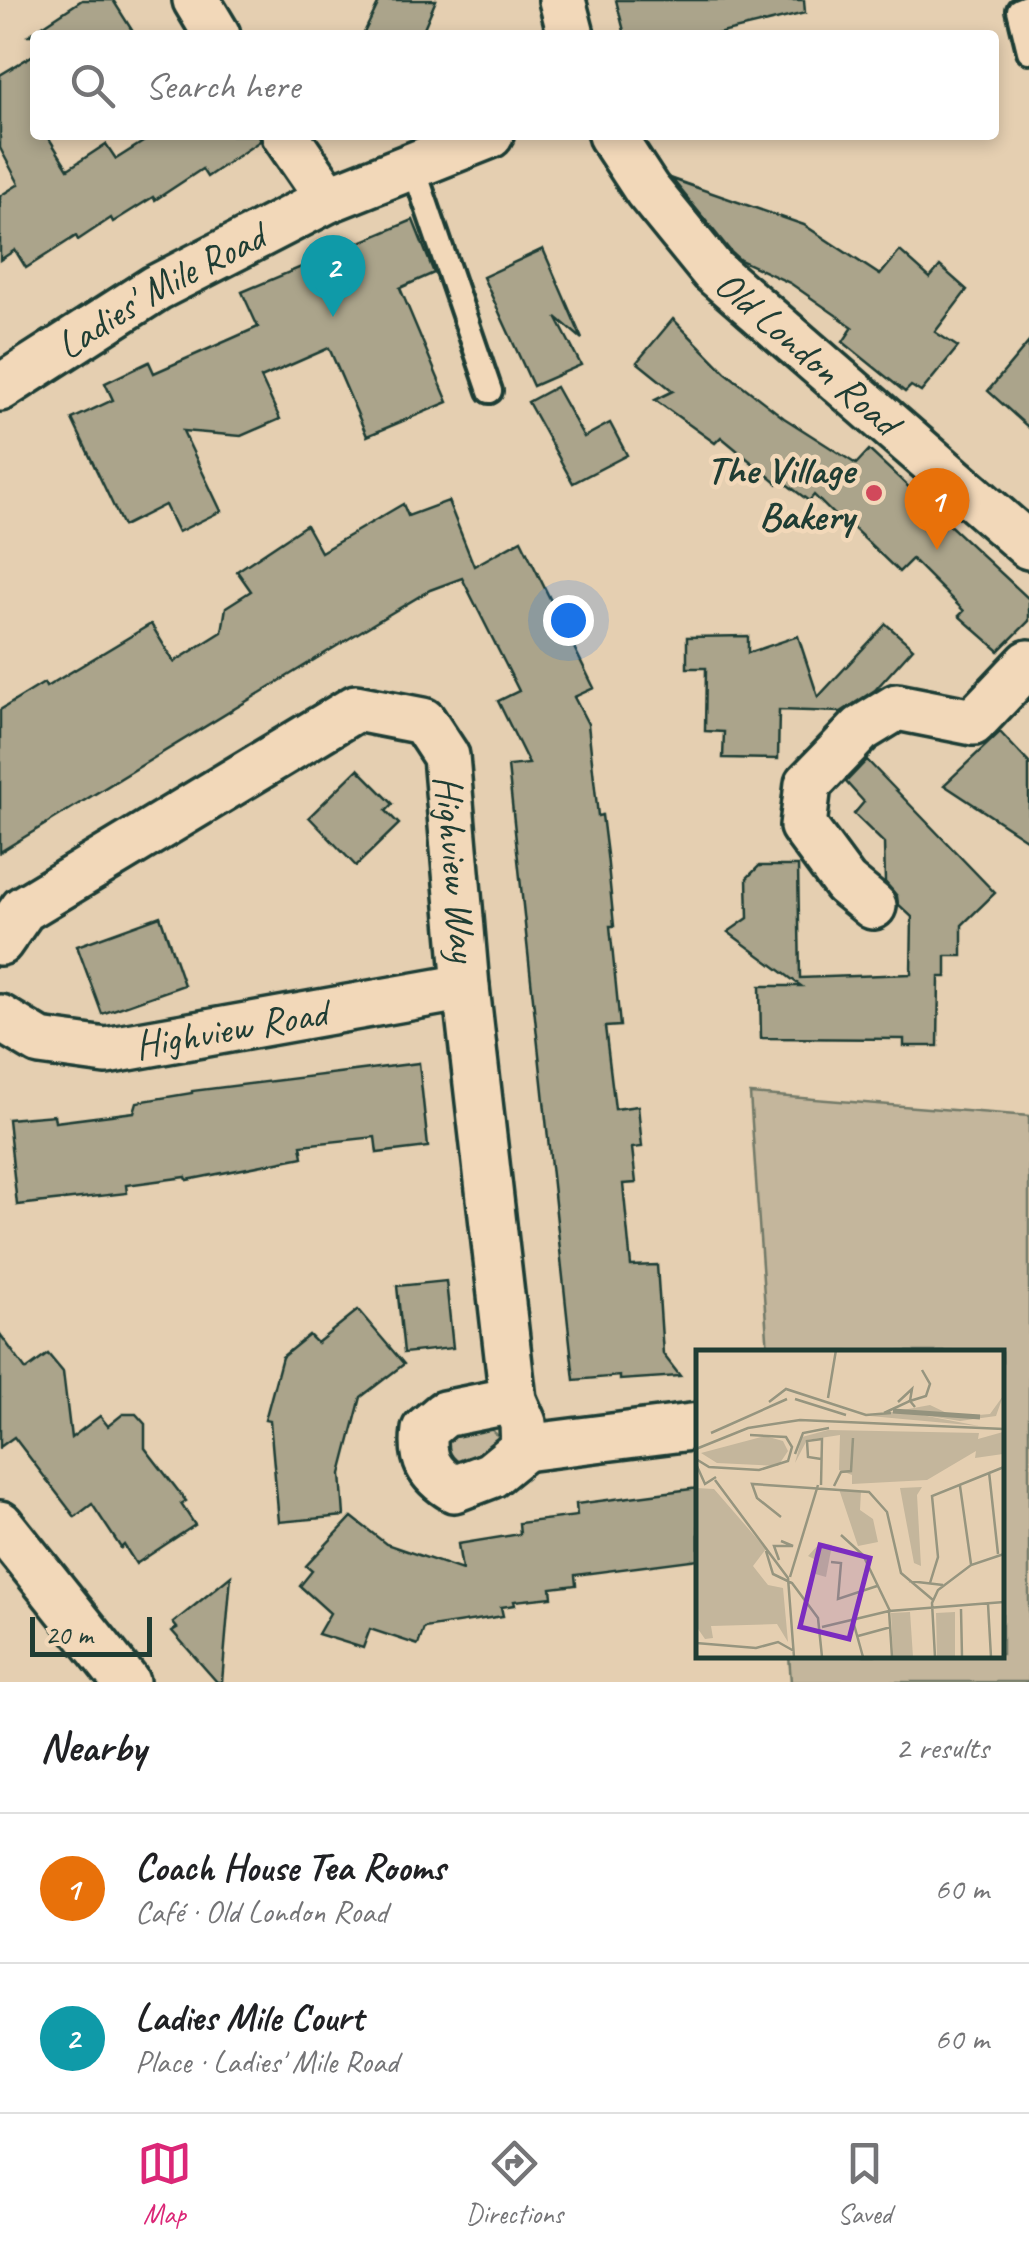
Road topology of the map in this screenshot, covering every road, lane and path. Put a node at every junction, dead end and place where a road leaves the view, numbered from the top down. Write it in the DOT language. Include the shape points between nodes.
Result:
graph roads {
  1 [pos="196,0"];
  2 [pos="562,0"];
  3 [pos="1029,6"];
  4 [pos="214,30"];
  5 [pos="570,30"];
  6 [pos="1029,52"];
  7 [pos="288,140"];
  8 [pos="478,140"];
  9 [pos="614,140"];
  10 [pos="413,166"];
  11 [pos="329,199"];
  12 [pos="5,374"];
  13 [pos="490,391"];
  14 [pos="1029,546"];
  15 [pos="1029,663"];
  16 [pos="873,906"];
  17 [pos="0,942"];
  18 [pos="466,986"];
  19 [pos="0,1018"];
  20 [pos="513,1400"];
  21 [pos="696,1426"];
  22 [pos="524,1448"];
  23 [pos="0,1524"];
  24 [pos="126,1682"];
  1 -- 4 [label="street"];
  2 -- 5 [label="street"];
  3 -- 6 [label="lane" via="1018,10"];
  7 -- 11 [label="street"];
  8 -- 10 [label="street, Ladies' Mile Road"];
  9 -- 14 [label="street, Old London Road" via="713,271"];
  10 -- 11 [label="street, Ladies' Mile Road"];
  10 -- 13 [label="lane"];
  11 -- 12 [label="street, Ladies' Mile Road"];
  15 -- 16 [label="street" via="972,722 897,707 861,729 808,784 802,826 845,883"];
  17 -- 18 [label="street, Highview Way" via="23,909 356,708 423,721 446,756"];
  18 -- 19 [label="street, Highview Road" via="106,1051 40,1042"];
  18 -- 20 [label="street, Highview Way"];
  20 -- 22 [label="street, Highview Way"];
  20 -- 22 [label="street" via="444,1414 425,1430 422,1452 434,1477 454,1488 491,1475"];
  21 -- 22 [label="street"];
  23 -- 24 [label="street"];
}
